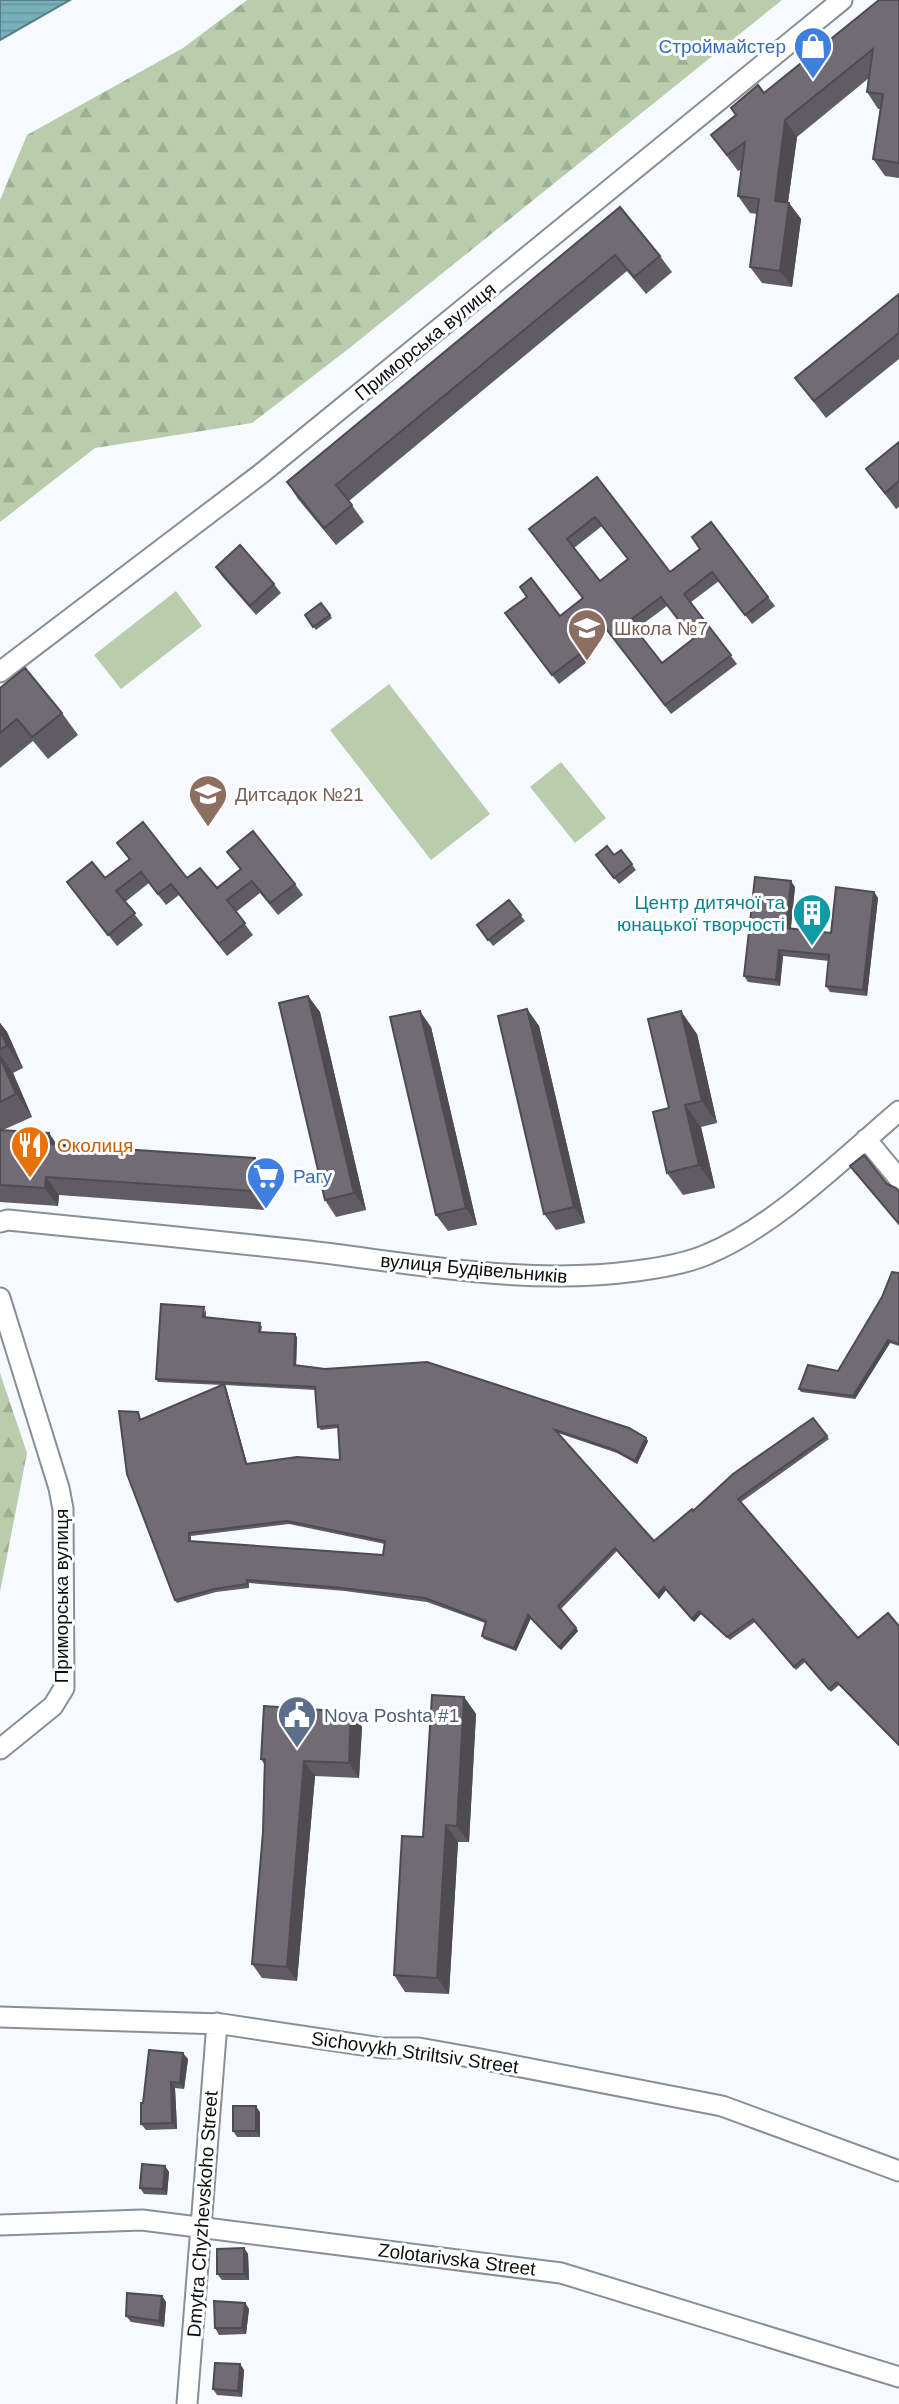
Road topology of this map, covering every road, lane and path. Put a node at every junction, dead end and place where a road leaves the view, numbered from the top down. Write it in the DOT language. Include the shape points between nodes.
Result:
graph roads {
  1 [pos="842,0"];
  2 [pos="0,672"];
  3 [pos="899,1111"];
  4 [pos="866,1139"];
  5 [pos="899,1179"];
  6 [pos="0,1222"];
  7 [pos="0,1298"];
  8 [pos="0,1749"];
  9 [pos="0,2017"];
  10 [pos="216,2023"];
  11 [pos="899,2171"];
  12 [pos="0,2225"];
  13 [pos="202,2228"];
  14 [pos="899,2377"];
  15 [pos="187,2404"];
  1 -- 2 [label="street, Приморська вулиця" via="262,473"];
  3 -- 4 [label="street, вулиця Будівельників"];
  4 -- 5 [label="street"];
  4 -- 6 [label="street, вулиця Будівельників" via="792,1202 732,1242 663,1268 618,1273 560,1277 434,1268"];
  7 -- 8 [label="street, Приморська вулиця" via="60,1488 64,1688 53,1706"];
  9 -- 10 [label="street, Sichovykh Striltsiv Street"];
  10 -- 11 [label="street, Sichovykh Striltsiv Street" via="382,2048 418,2048 722,2106"];
  10 -- 13 [label="street, Dmytra Chyzhevskoho Street"];
  12 -- 13 [label="street, Zolotarivska Street" via="142,2220"];
  13 -- 14 [label="street, Zolotarivska Street" via="561,2273"];
  13 -- 15 [label="street, Dmytra Chyzhevskoho Street"];
}
